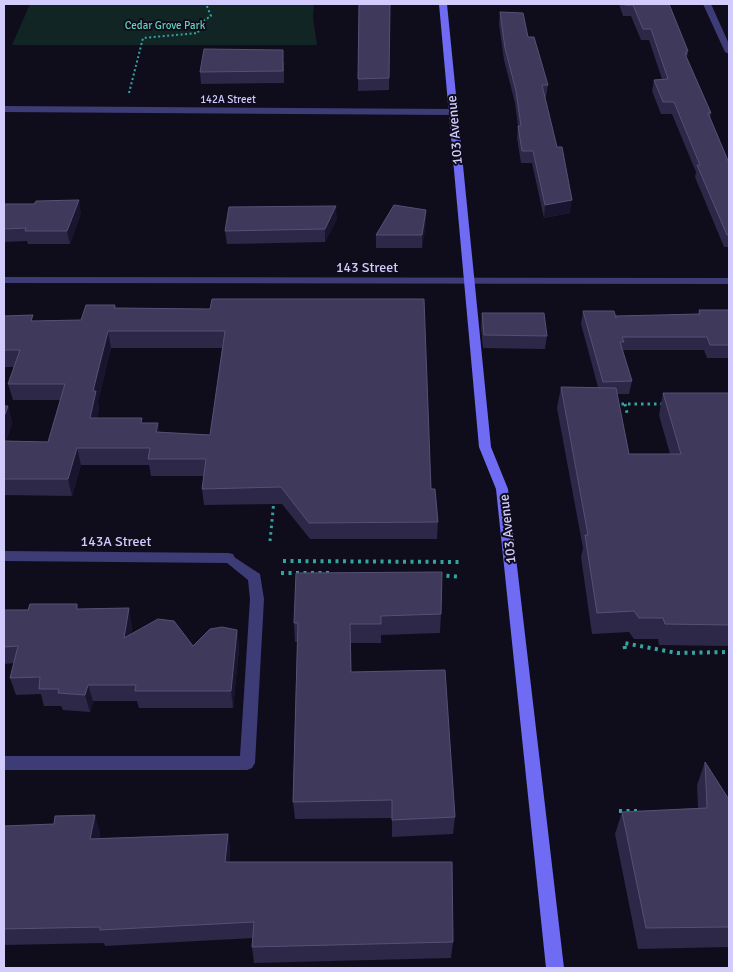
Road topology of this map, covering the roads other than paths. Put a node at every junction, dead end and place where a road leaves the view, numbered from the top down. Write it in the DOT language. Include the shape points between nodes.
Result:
graph roads {
  1 [pos="442,4"];
  2 [pos="707,4"];
  3 [pos="729,52"];
  4 [pos="4,109"];
  5 [pos="453,112"];
  6 [pos="4,280"];
  7 [pos="469,281"];
  8 [pos="729,281"];
  9 [pos="4,556"];
  10 [pos="4,763"];
  11 [pos="555,968"];
  1 -- 5 [label="street, 103 Avenue"];
  2 -- 3 [label="street"];
  4 -- 5 [label="street, 142A Street"];
  5 -- 7 [label="street, 103 Avenue"];
  6 -- 7 [label="street, 143 Street"];
  7 -- 8 [label="street, 143 Street"];
  7 -- 11 [label="street, 103 Avenue" via="485,447 502,488"];
  9 -- 10 [label="street, 143A Street" via="228,558 255,578 257,599 247,763"];
}
